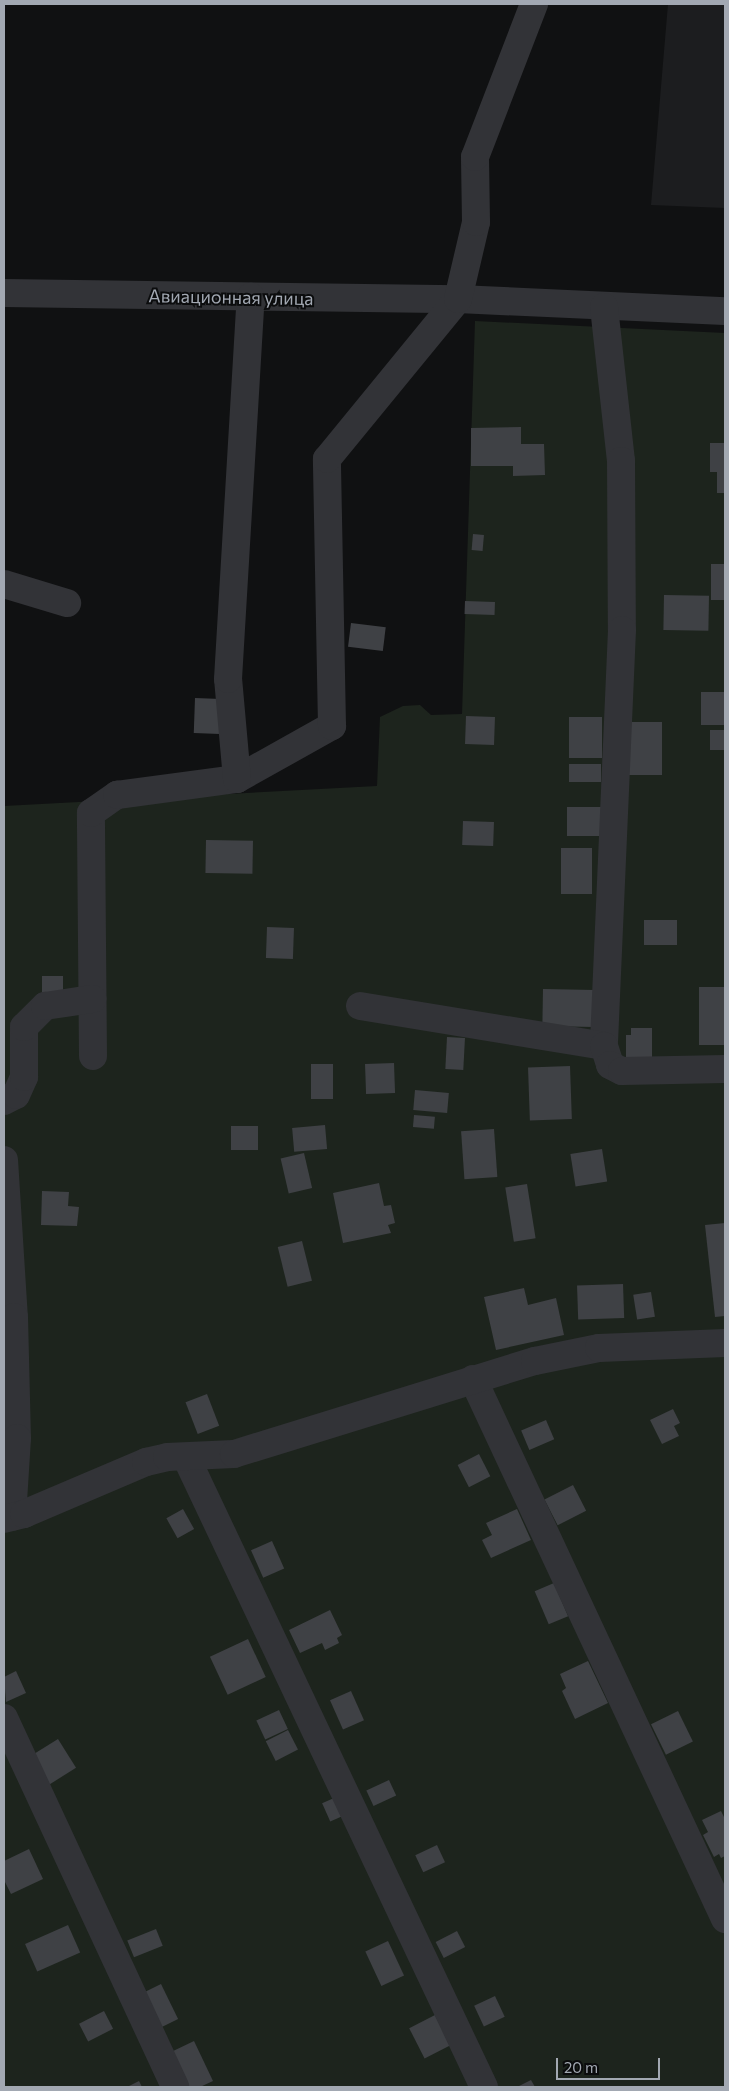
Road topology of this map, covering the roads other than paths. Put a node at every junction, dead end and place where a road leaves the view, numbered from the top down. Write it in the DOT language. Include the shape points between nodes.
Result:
graph roads {
  1 [pos="534,4"];
  2 [pos="4,293"];
  3 [pos="252,297"];
  4 [pos="458,299"];
  5 [pos="604,307"];
  6 [pos="725,311"];
  7 [pos="4,584"];
  8 [pos="67,604"];
  9 [pos="237,779"];
  10 [pos="92,999"];
  11 [pos="360,1006"];
  12 [pos="604,1046"];
  13 [pos="93,1056"];
  14 [pos="725,1069"];
  15 [pos="4,1101"];
  16 [pos="4,1160"];
  17 [pos="725,1343"];
  18 [pos="473,1379"];
  19 [pos="186,1456"];
  20 [pos="8,1518"];
  21 [pos="4,1718"];
  22 [pos="725,1919"];
  23 [pos="175,2087"];
  24 [pos="484,2087"];
  1 -- 4 [label="street" via="475,157 476,222"];
  2 -- 3 [label="street, Авиационная улица"];
  3 -- 4 [label="street, Авиационная улица"];
  3 -- 9 [label="street" via="228,679"];
  4 -- 5 [label="street, Авиационная улица"];
  4 -- 9 [label="street" via="327,459 332,726"];
  5 -- 6 [label="street, Авиационная улица"];
  5 -- 12 [label="street" via="621,461 622,630"];
  7 -- 8 [label="street"];
  9 -- 10 [label="street" via="117,795 91,813"];
  10 -- 13 [label="street"];
  10 -- 15 [label="street" via="45,1006 24,1027 24,1077 16,1095"];
  11 -- 12 [label="street"];
  12 -- 14 [label="street" via="610,1065 622,1071"];
  16 -- 20 [label="street" via="14,1317 17,1438"];
  17 -- 18 [label="street" via="599,1348 535,1361"];
  18 -- 19 [label="street" via="234,1454"];
  18 -- 22 [label="street"];
  19 -- 20 [label="street" via="146,1462"];
  19 -- 24 [label="street"];
  21 -- 23 [label="street"];
}
